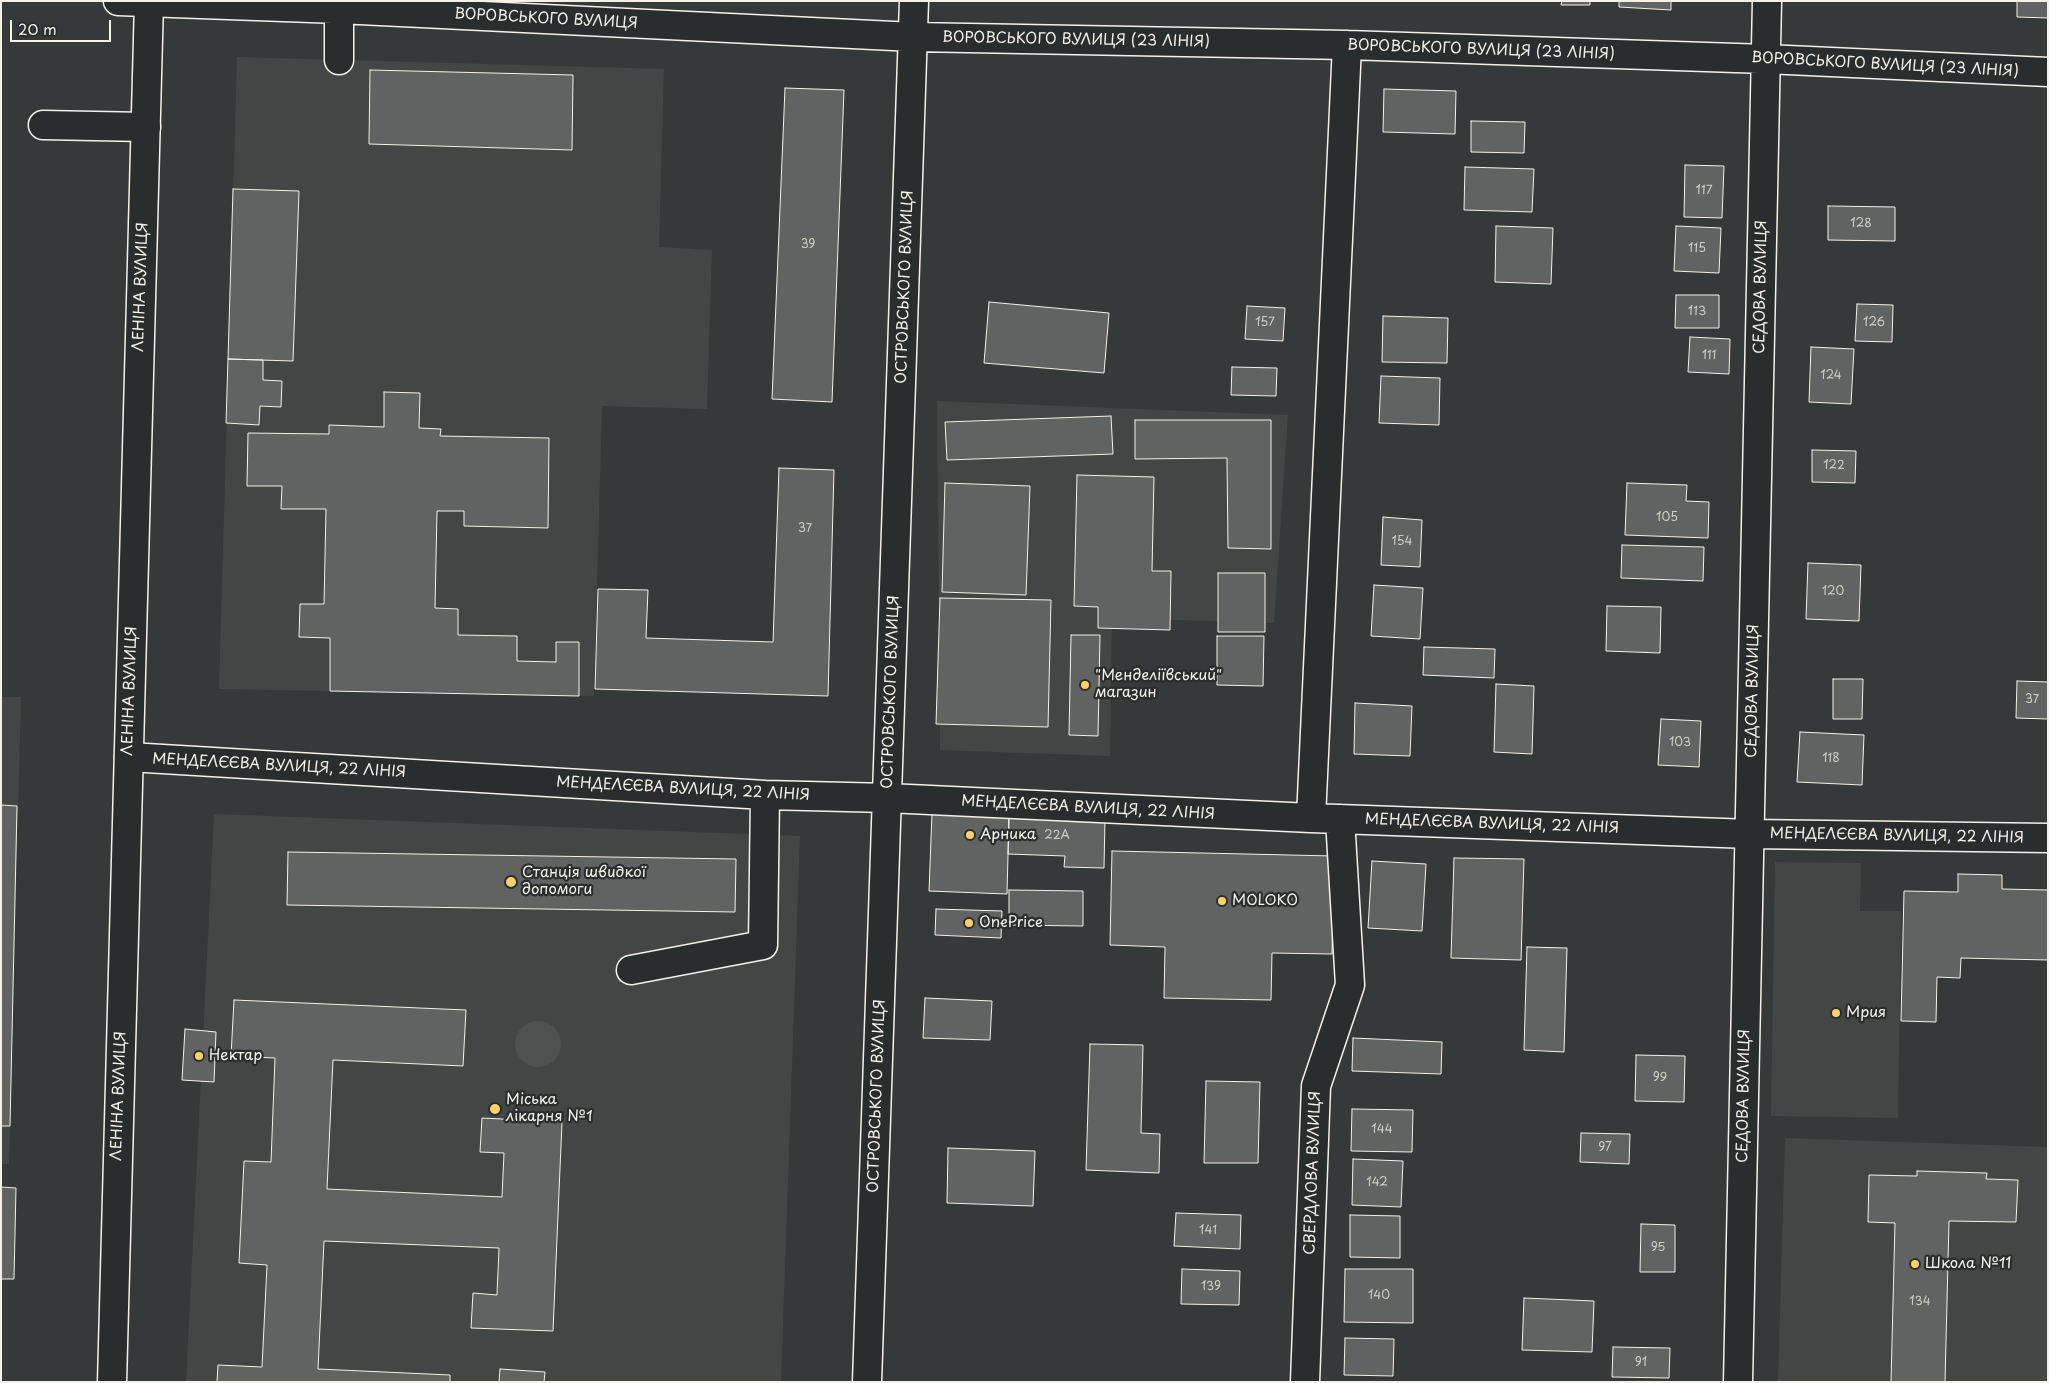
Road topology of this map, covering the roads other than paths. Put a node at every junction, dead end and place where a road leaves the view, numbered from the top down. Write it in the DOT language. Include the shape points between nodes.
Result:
graph roads {
  1 [pos="118,1"];
  2 [pos="914,1"];
  3 [pos="1767,1"];
  4 [pos="149,2"];
  5 [pos="339,9"];
  6 [pos="914,36"];
  7 [pos="1347,45"];
  8 [pos="1766,59"];
  9 [pos="339,60"];
  10 [pos="2048,72"];
  11 [pos="43,125"];
  12 [pos="146,127"];
  13 [pos="129,757"];
  14 [pos="766,795"];
  15 [pos="888,798"];
  16 [pos="1311,818"];
  17 [pos="1340,819"];
  18 [pos="1750,834"];
  19 [pos="2048,838"];
  20 [pos="631,970"];
  21 [pos="112,1382"];
  22 [pos="867,1382"];
  23 [pos="1305,1382"];
  24 [pos="1738,1382"];
  1 -- 4 [label="street, ВОРОВСЬКОГО ВУЛИЦЯ"];
  2 -- 6 [label="street, ОСТРОВСЬКОГО ВУЛИЦЯ"];
  3 -- 8 [label="street, СЕДОВА ВУЛИЦЯ"];
  4 -- 5 [label="street, ВОРОВСЬКОГО ВУЛИЦЯ"];
  4 -- 12 [label="street, ЛЕНІНА ВУЛИЦЯ"];
  5 -- 6 [label="street, ВОРОВСЬКОГО ВУЛИЦЯ"];
  5 -- 9 [label="street"];
  6 -- 7 [label="street, ВОРОВСЬКОГО ВУЛИЦЯ (23 ЛIНIЯ)"];
  6 -- 15 [label="street, ОСТРОВСЬКОГО ВУЛИЦЯ"];
  7 -- 8 [label="street, ВОРОВСЬКОГО ВУЛИЦЯ (23 ЛIНIЯ)"];
  7 -- 16 [label="street"];
  8 -- 10 [label="street, ВОРОВСЬКОГО ВУЛИЦЯ (23 ЛIНIЯ)"];
  8 -- 18 [label="street, СЕДОВА ВУЛИЦЯ"];
  11 -- 12 [label="street"];
  12 -- 13 [label="street, ЛЕНІНА ВУЛИЦЯ"];
  13 -- 14 [label="street, МЕНДЕЛЄЄВА ВУЛИЦЯ, 22 ЛІНІЯ"];
  13 -- 21 [label="street, ЛЕНІНА ВУЛИЦЯ"];
  14 -- 15 [label="street, МЕНДЕЛЄЄВА ВУЛИЦЯ, 22 ЛІНІЯ"];
  14 -- 20 [label="street" via="762,944"];
  15 -- 16 [label="street, МЕНДЕЛЄЄВА ВУЛИЦЯ, 22 ЛІНІЯ"];
  15 -- 22 [label="street, ОСТРОВСЬКОГО ВУЛИЦЯ"];
  16 -- 17 [label="street, МЕНДЕЛЄЄВА ВУЛИЦЯ, 22 ЛІНІЯ"];
  17 -- 18 [label="street, МЕНДЕЛЄЄВА ВУЛИЦЯ, 22 ЛІНІЯ"];
  17 -- 23 [label="street, СВЕРДЛОВА ВУЛИЦЯ" via="1350,985 1316,1086"];
  18 -- 19 [label="street, МЕНДЕЛЄЄВА ВУЛИЦЯ, 22 ЛІНІЯ"];
  18 -- 24 [label="street, СЕДОВА ВУЛИЦЯ"];
}
